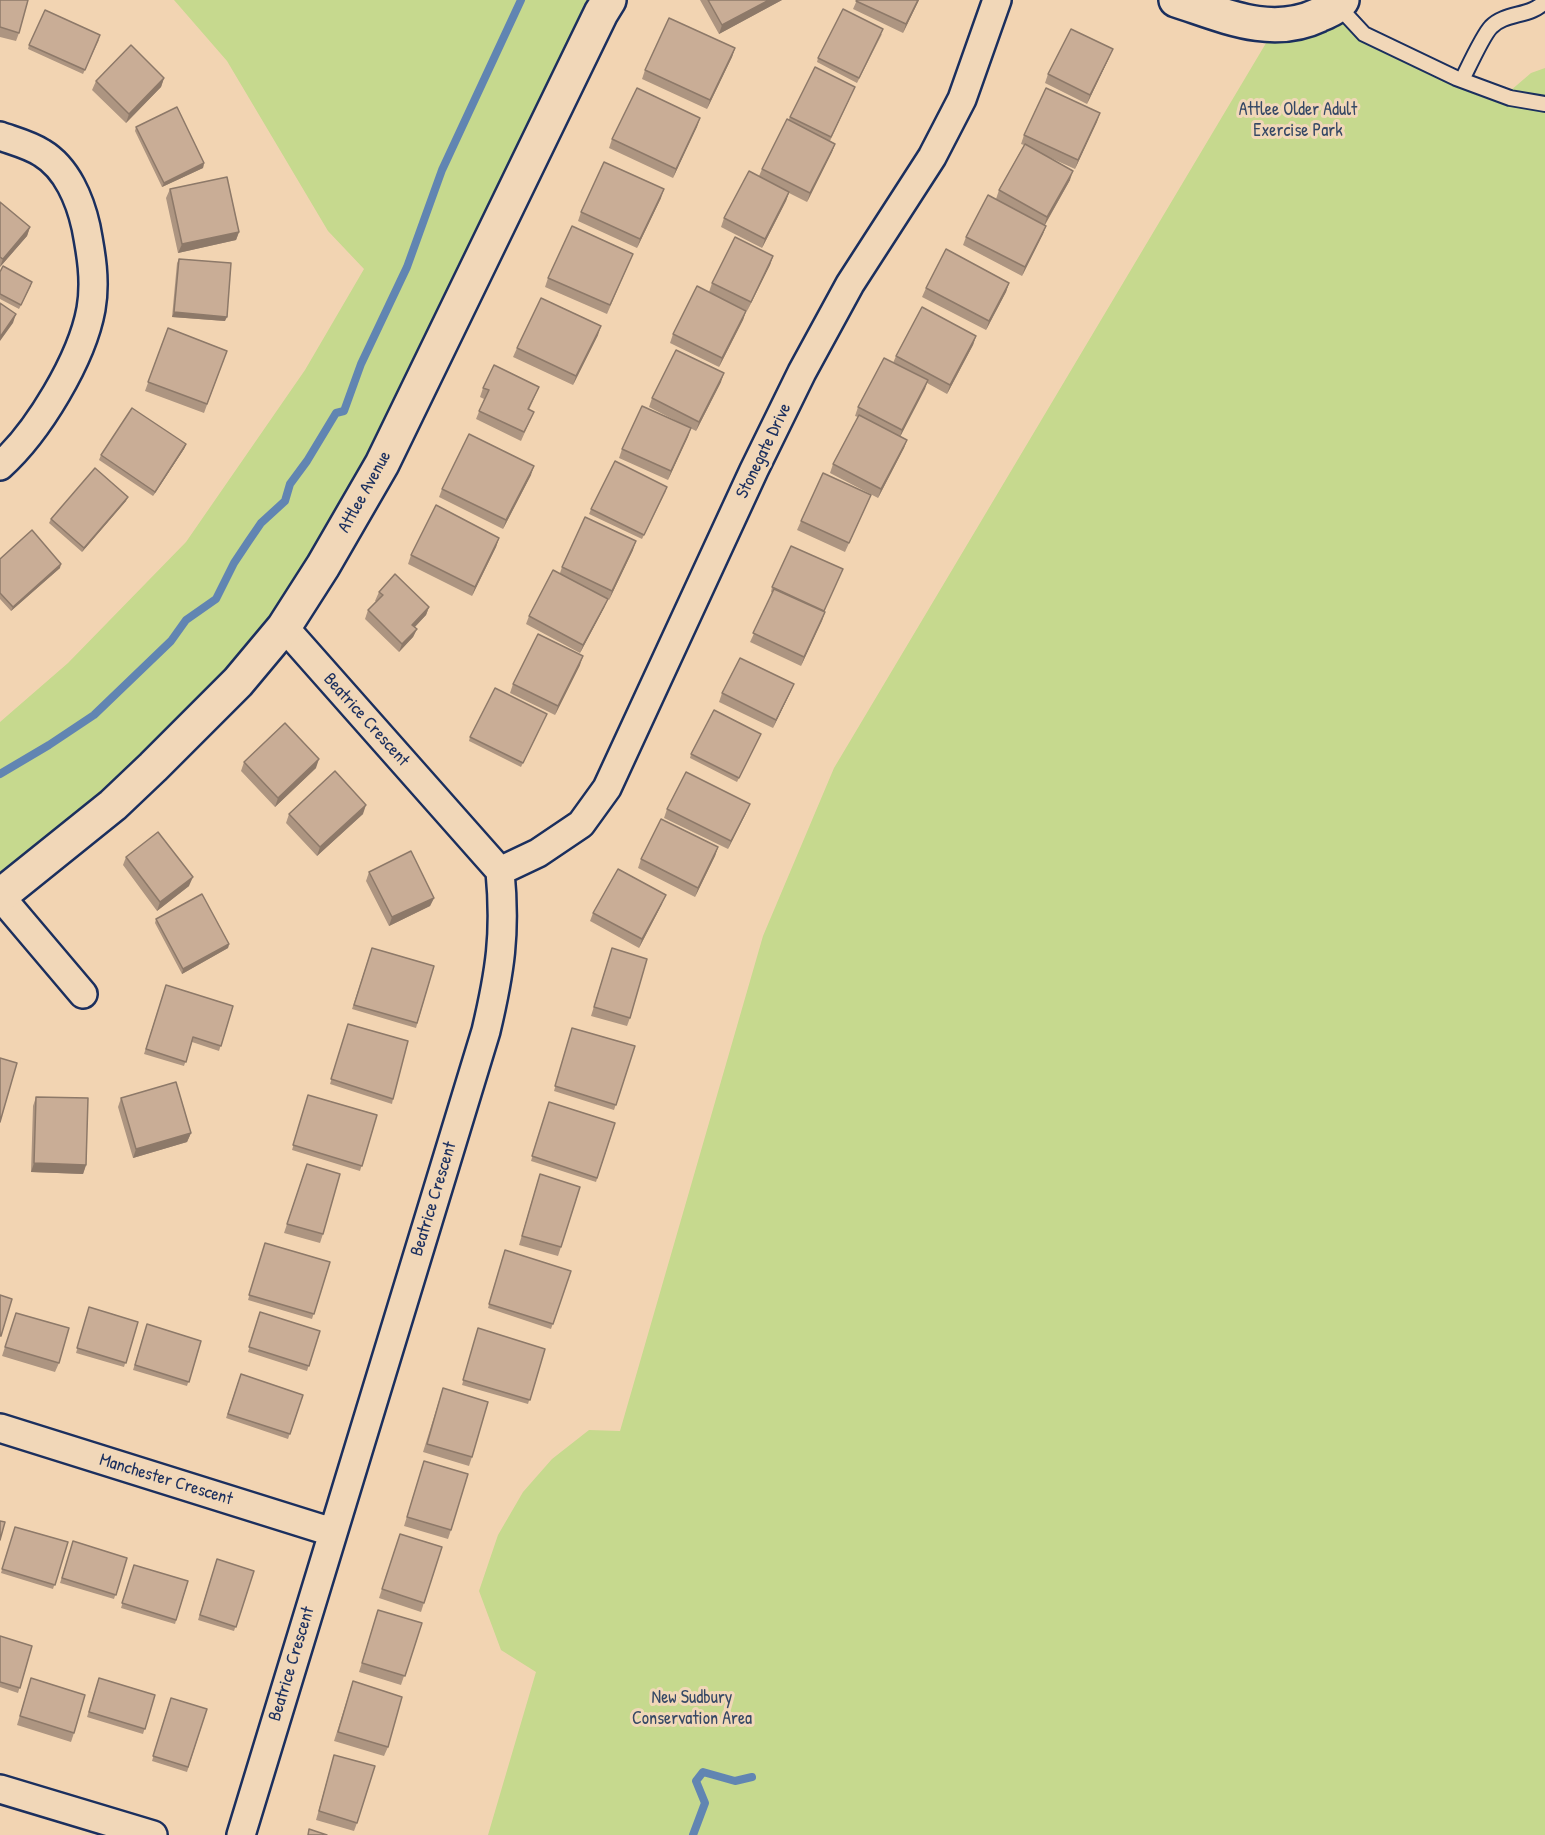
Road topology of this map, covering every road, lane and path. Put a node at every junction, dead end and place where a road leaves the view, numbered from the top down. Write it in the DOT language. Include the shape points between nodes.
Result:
graph roads {
  1 [pos="609,0"];
  2 [pos="997,0"];
  3 [pos="1176,0"];
  4 [pos="1545,1"];
  5 [pos="1340,3"];
  6 [pos="1462,80"];
  7 [pos="1545,104"];
  8 [pos="0,136"];
  9 [pos="0,466"];
  10 [pos="284,627"];
  11 [pos="500,871"];
  12 [pos="0,896"];
  13 [pos="83,994"];
  14 [pos="0,1428"];
  15 [pos="332,1532"];
  16 [pos="0,1789"];
  17 [pos="153,1835"];
  18 [pos="241,1835"];
  1 -- 10 [label="street, Attlee Avenue" via="382,465"];
  2 -- 11 [label="street, Stonegate Drive" via="962,99 932,157 850,284 802,372 607,788 581,824 538,853"];
  3 -- 5 [label="street" via="1252,24 1283,26 1310,20"];
  4 -- 6 [label="lane" via="1539,8 1508,17 1491,27"];
  5 -- 6 [label="lane" via="1364,34"];
  6 -- 7 [label="lane" via="1510,98"];
  8 -- 9 [label="street" via="43,153 72,187 82,211 93,270 91,307 84,334 67,370 30,433"];
  10 -- 11 [label="street, Beatrice Crescent"];
  10 -- 12 [label="street, Attlee Avenue" via="238,682 113,805"];
  11 -- 15 [label="street, Beatrice Crescent" via="503,942 486,1031"];
  12 -- 13 [label="street"];
  14 -- 15 [label="street, Manchester Crescent"];
  15 -- 18 [label="street, Beatrice Crescent"];
  16 -- 17 [label="street"];
}
